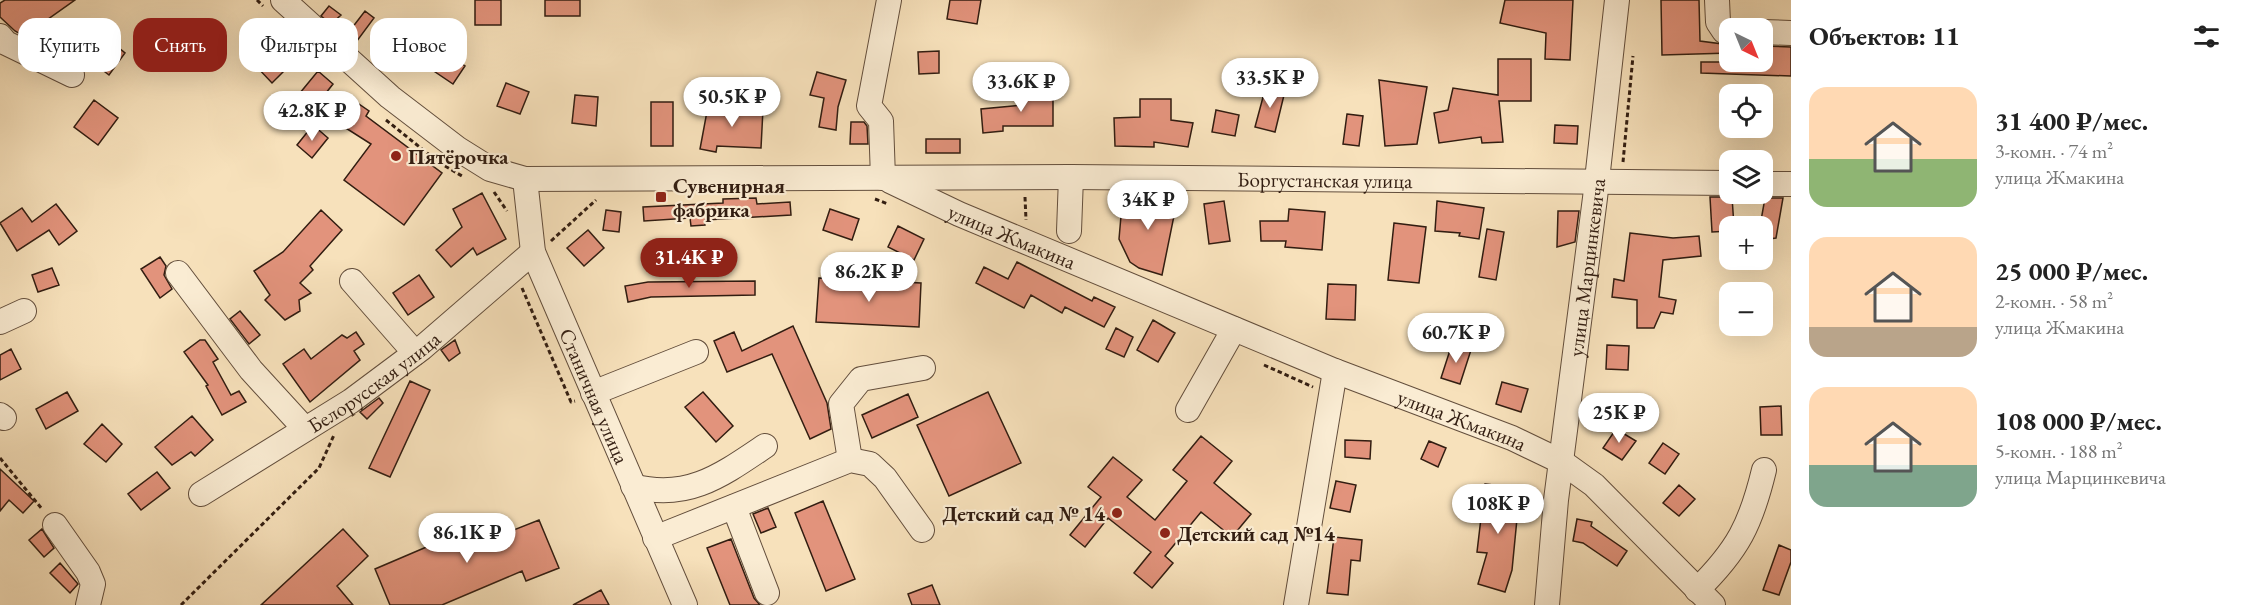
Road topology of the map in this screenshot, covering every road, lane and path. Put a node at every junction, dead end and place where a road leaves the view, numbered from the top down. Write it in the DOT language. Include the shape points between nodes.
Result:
graph roads {
  1 [pos="284,0"];
  2 [pos="889,0"];
  3 [pos="1617,0"];
  4 [pos="1717,0"];
  5 [pos="1719,24"];
  6 [pos="1773,32"];
  7 [pos="1791,33"];
  8 [pos="0,36"];
  9 [pos="72,75"];
  10 [pos="1071,177"];
  11 [pos="525,179"];
  12 [pos="1597,182"];
  13 [pos="1719,183"];
  14 [pos="1773,184"];
  15 [pos="1791,184"];
  16 [pos="877,188"];
  17 [pos="606,200"];
  18 [pos="898,208"];
  19 [pos="1069,231"];
  20 [pos="543,246"];
  21 [pos="178,273"];
  22 [pos="352,281"];
  23 [pos="520,283"];
  24 [pos="24,311"];
  25 [pos="0,322"];
  26 [pos="1234,329"];
  27 [pos="696,352"];
  28 [pos="423,354"];
  29 [pos="1257,362"];
  30 [pos="922,368"];
  31 [pos="1335,371"];
  32 [pos="593,393"];
  33 [pos="1331,394"];
  34 [pos="1188,410"];
  35 [pos="305,429"];
  36 [pos="337,430"];
  37 [pos="765,446"];
  38 [pos="0,458"];
  39 [pos="867,460"];
  40 [pos="1563,462"];
  41 [pos="1764,470"];
  42 [pos="633,486"];
  43 [pos="201,494"];
  44 [pos="734,507"];
  45 [pos="55,525"];
  46 [pos="922,530"];
  47 [pos="655,538"];
  48 [pos="767,593"];
  49 [pos="1705,597"];
  50 [pos="88,605"];
  51 [pos="181,605"];
  52 [pos="685,605"];
  53 [pos="1296,605"];
  54 [pos="1547,605"];
  1 -- 11 [label="street, улица Жмакина" via="390,97 458,149 490,169"];
  2 -- 16 [label="street" via="869,106 881,121"];
  3 -- 12 [label="street, улица Марцинкевича"];
  4 -- 5 [label="street"];
  6 -- 7 [label="street"];
  8 -- 9 [label="street" via="6,43"];
  10 -- 12 [label="street, Боргустанская улица"];
  10 -- 16 [label="street, Боргустанская улица"];
  10 -- 19 [label="street"];
  11 -- 16 [label="street, улица Жмакина"];
  11 -- 20 [label="street, Станичная улица"];
  12 -- 13 [label="street, Боргустанская улица"];
  12 -- 40 [label="street, улица Марцинкевича"];
  14 -- 15 [label="street"];
  16 -- 18 [label="path"];
  16 -- 26 [label="street, улица Жмакина" via="959,214"];
  17 -- 20 [label="path" via="594,200"];
  20 -- 28 [label="street, Белорусская улица"];
  20 -- 32 [label="street, Станичная улица"];
  21 -- 35 [label="street" via="251,369"];
  22 -- 28 [label="street"];
  23 -- 32 [label="path" via="571,402"];
  24 -- 25 [label="street"];
  26 -- 31 [label="street, улица Жмакина"];
  26 -- 34 [label="street"];
  27 -- 32 [label="street"];
  28 -- 35 [label="street, Белорусская улица"];
  29 -- 33 [label="path"];
  30 -- 39 [label="street" via="861,379 841,404"];
  31 -- 33 [label="street"];
  31 -- 40 [label="street, улица Жмакина" via="1512,438"];
  32 -- 42 [label="street, Станичная улица"];
  33 -- 53 [label="street"];
  35 -- 43 [label="street, Белорусская улица"];
  36 -- 51 [label="path" via="319,468"];
  37 -- 42 [label="street" via="722,475 684,488 667,492"];
  38 -- 45 [label="path"];
  39 -- 44 [label="street"];
  39 -- 46 [label="street" via="885,478"];
  40 -- 49 [label="street, улица Жмакина" via="1594,485"];
  40 -- 54 [label="street, улица Марцинкевича"];
  41 -- 49 [label="street" via="1740,542"];
  42 -- 47 [label="street, Станичная улица"];
  44 -- 47 [label="street"];
  44 -- 48 [label="street"];
  45 -- 50 [label="street" via="93,584"];
  47 -- 52 [label="street, Станичная улица"];
}
